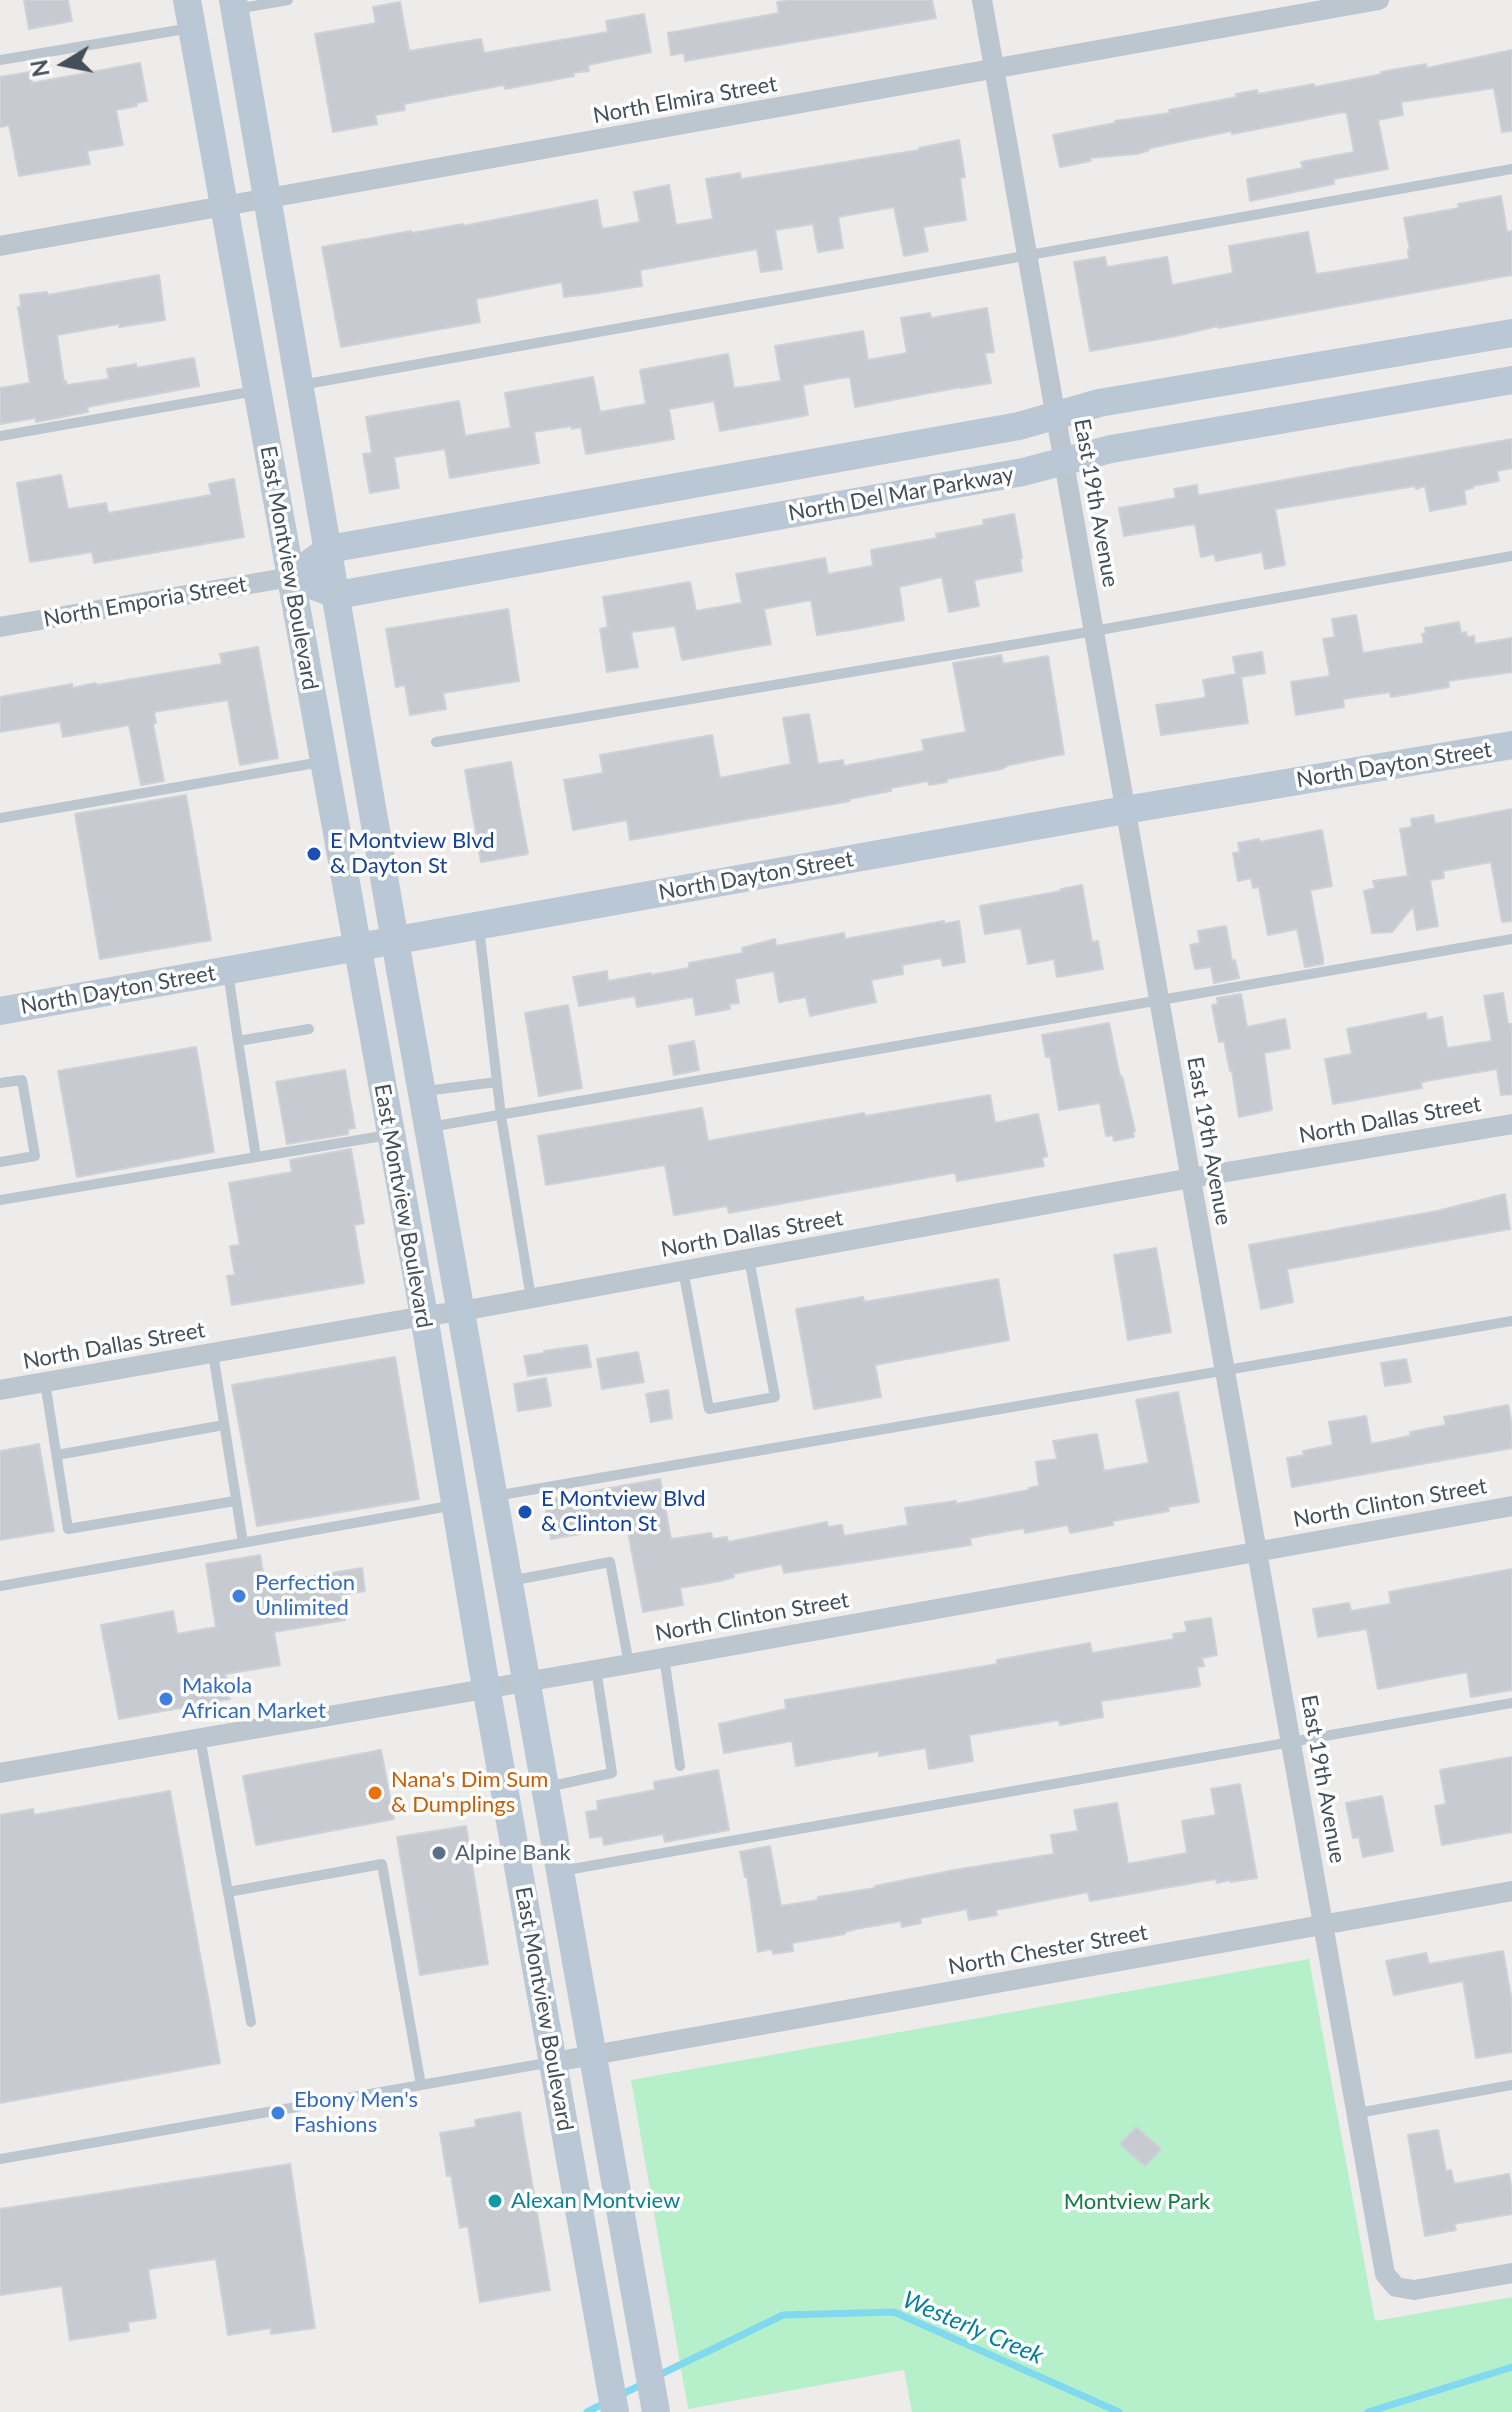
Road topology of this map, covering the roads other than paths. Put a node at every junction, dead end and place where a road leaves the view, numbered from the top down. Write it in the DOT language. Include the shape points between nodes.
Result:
graph roads {
  1 [pos="187,0"];
  2 [pos="288,0"];
  3 [pos="982,0"];
  4 [pos="1379,0"];
  5 [pos="233,4"];
  6 [pos="192,28"];
  7 [pos="0,60"];
  8 [pos="994,68"];
  9 [pos="1512,169"];
  10 [pos="268,200"];
  11 [pos="224,208"];
  12 [pos="0,246"];
  13 [pos="1028,256"];
  14 [pos="1512,333"];
  15 [pos="1512,380"];
  16 [pos="300,385"];
  17 [pos="257,391"];
  18 [pos="1056,415"];
  19 [pos="0,436"];
  20 [pos="1065,461"];
  21 [pos="329,549"];
  22 [pos="1512,556"];
  23 [pos="291,577"];
  24 [pos="337,595"];
  25 [pos="0,627"];
  26 [pos="1094,631"];
  27 [pos="436,742"];
  28 [pos="1512,745"];
  29 [pos="323,762"];
  30 [pos="1125,810"];
  31 [pos="0,818"];
  32 [pos="479,926"];
  33 [pos="1512,939"];
  34 [pos="395,941"];
  35 [pos="357,947"];
  36 [pos="228,970"];
  37 [pos="1160,1002"];
  38 [pos="0,1011"];
  39 [pos="309,1029"];
  40 [pos="238,1041"];
  41 [pos="497,1082"];
  42 [pos="0,1083"];
  43 [pos="423,1092"];
  44 [pos="501,1116"];
  45 [pos="1512,1124"];
  46 [pos="430,1127"];
  47 [pos="390,1134"];
  48 [pos="256,1157"];
  49 [pos="0,1162"];
  50 [pos="1191,1178"];
  51 [pos="0,1200"];
  52 [pos="749,1259"];
  53 [pos="683,1270"];
  54 [pos="531,1298"];
  55 [pos="462,1311"];
  56 [pos="424,1316"];
  57 [pos="1512,1321"];
  58 [pos="213,1353"];
  59 [pos="1226,1369"];
  60 [pos="45,1382"];
  61 [pos="0,1390"];
  62 [pos="224,1425"];
  63 [pos="57,1455"];
  64 [pos="493,1496"];
  65 [pos="235,1501"];
  66 [pos="455,1505"];
  67 [pos="1512,1506"];
  68 [pos="243,1543"];
  69 [pos="1258,1551"];
  70 [pos="509,1581"];
  71 [pos="0,1586"];
  72 [pos="664,1657"];
  73 [pos="629,1664"];
  74 [pos="596,1669"];
  75 [pos="525,1681"];
  76 [pos="487,1688"];
  77 [pos="1512,1703"];
  78 [pos="200,1738"];
  79 [pos="1291,1741"];
  80 [pos="680,1766"];
  81 [pos="0,1773"];
  82 [pos="545,1788"];
  83 [pos="559,1871"];
  84 [pos="1512,1891"];
  85 [pos="228,1892"];
  86 [pos="1324,1925"];
  87 [pos="251,2022"];
  88 [pos="593,2055"];
  89 [pos="554,2062"];
  90 [pos="421,2085"];
  91 [pos="1512,2085"];
  92 [pos="1358,2113"];
  93 [pos="0,2159"];
  94 [pos="1512,2273"];
  95 [pos="615,2412"];
  96 [pos="656,2412"];
  1 -- 6 [label="main road, East Montview Boulevard"];
  2 -- 5 [label="lane"];
  3 -- 8 [label="street, East 19th Avenue"];
  4 -- 8 [label="street, North Elmira Street"];
  5 -- 10 [label="main road, East Montview Boulevard"];
  6 -- 7 [label="lane"];
  6 -- 11 [label="main road, East Montview Boulevard"];
  8 -- 10 [label="street, North Elmira Street"];
  8 -- 13 [label="street, East 19th Avenue"];
  9 -- 13 [label="lane"];
  10 -- 11 [label="street, North Elmira Street"];
  10 -- 16 [label="main road, East Montview Boulevard"];
  11 -- 12 [label="street, North Elmira Street"];
  11 -- 17 [label="main road, East Montview Boulevard"];
  13 -- 16 [label="lane"];
  13 -- 18 [label="street, East 19th Avenue"];
  14 -- 18 [label="main road, North Del Mar Parkway" via="1099,403"];
  15 -- 20 [label="main road, North Del Mar Parkway"];
  16 -- 21 [label="main road, East Montview Boulevard"];
  17 -- 19 [label="lane"];
  17 -- 23 [label="main road, East Montview Boulevard"];
  18 -- 20 [label="street, East 19th Avenue"];
  18 -- 21 [label="main road, North Del Mar Parkway" via="1019,426"];
  20 -- 24 [label="main road, North Del Mar Parkway"];
  20 -- 26 [label="street, East 19th Avenue"];
  21 -- 23 [label="main road, North Emporia Street"];
  21 -- 24 [label="main road, East Montview Boulevard"];
  22 -- 26 [label="lane"];
  23 -- 24 [label="main road"];
  23 -- 25 [label="street, North Emporia Street"];
  23 -- 29 [label="main road, East Montview Boulevard"];
  24 -- 34 [label="main road, East Montview Boulevard"];
  26 -- 27 [label="lane"];
  26 -- 30 [label="street, East 19th Avenue"];
  28 -- 30 [label="main road, North Dayton Street"];
  29 -- 31 [label="lane"];
  29 -- 35 [label="main road, East Montview Boulevard"];
  30 -- 32 [label="main road, North Dayton Street"];
  30 -- 37 [label="street, East 19th Avenue"];
  32 -- 34 [label="main road, North Dayton Street"];
  32 -- 41 [label="lane"];
  33 -- 37 [label="lane"];
  34 -- 35 [label="main road, North Dayton Street"];
  34 -- 43 [label="main road, East Montview Boulevard"];
  35 -- 36 [label="main road, North Dayton Street"];
  35 -- 47 [label="main road, East Montview Boulevard"];
  36 -- 38 [label="main road, North Dayton Street"];
  36 -- 40 [label="lane"];
  37 -- 44 [label="lane"];
  37 -- 50 [label="street, East 19th Avenue"];
  39 -- 40 [label="lane"];
  40 -- 48 [label="lane"];
  41 -- 43 [label="lane"];
  41 -- 44 [label="lane"];
  42 -- 49 [label="lane" via="22,1080 35,1156"];
  43 -- 46 [label="main road, East Montview Boulevard"];
  44 -- 46 [label="lane"];
  44 -- 54 [label="lane"];
  45 -- 50 [label="street, North Dallas Street"];
  46 -- 55 [label="main road, East Montview Boulevard"];
  47 -- 48 [label="lane"];
  47 -- 56 [label="main road, East Montview Boulevard"];
  48 -- 51 [label="lane"];
  50 -- 52 [label="street, North Dallas Street"];
  50 -- 59 [label="street, East 19th Avenue"];
  52 -- 53 [label="street, North Dallas Street"];
  52 -- 53 [label="lane" via="775,1397 709,1409"];
  53 -- 54 [label="street, North Dallas Street"];
  54 -- 55 [label="street, North Dallas Street"];
  55 -- 56 [label="street, North Dallas Street"];
  55 -- 64 [label="main road, East Montview Boulevard"];
  56 -- 58 [label="street, North Dallas Street"];
  56 -- 66 [label="main road, East Montview Boulevard"];
  57 -- 59 [label="lane"];
  58 -- 60 [label="street, North Dallas Street"];
  58 -- 62 [label="lane"];
  59 -- 64 [label="lane"];
  59 -- 69 [label="street, East 19th Avenue"];
  60 -- 61 [label="street, North Dallas Street"];
  60 -- 63 [label="lane"];
  62 -- 63 [label="lane"];
  62 -- 65 [label="lane"];
  63 -- 65 [label="lane" via="68,1529"];
  64 -- 70 [label="main road, East Montview Boulevard"];
  65 -- 68 [label="lane"];
  66 -- 68 [label="lane"];
  66 -- 76 [label="main road, East Montview Boulevard"];
  67 -- 69 [label="street, North Clinton Street"];
  68 -- 71 [label="lane"];
  69 -- 72 [label="street, North Clinton Street"];
  69 -- 79 [label="street, East 19th Avenue"];
  70 -- 73 [label="lane" via="610,1562"];
  70 -- 75 [label="main road, East Montview Boulevard"];
  72 -- 73 [label="street, North Clinton Street"];
  72 -- 80 [label="lane"];
  73 -- 74 [label="street, North Clinton Street"];
  74 -- 75 [label="street, North Clinton Street"];
  74 -- 82 [label="lane" via="612,1773"];
  75 -- 76 [label="street, North Clinton Street"];
  75 -- 82 [label="main road, East Montview Boulevard"];
  76 -- 78 [label="street, North Clinton Street"];
  76 -- 89 [label="main road, East Montview Boulevard"];
  77 -- 79 [label="lane"];
  78 -- 81 [label="street, North Clinton Street"];
  78 -- 85 [label="lane"];
  79 -- 83 [label="lane"];
  79 -- 86 [label="street, East 19th Avenue"];
  82 -- 83 [label="main road, East Montview Boulevard"];
  83 -- 88 [label="main road, East Montview Boulevard"];
  84 -- 86 [label="street, North Chester Street"];
  85 -- 87 [label="lane"];
  85 -- 90 [label="lane" via="382,1864"];
  86 -- 88 [label="street, North Chester Street"];
  86 -- 92 [label="street, East 19th Avenue"];
  88 -- 89 [label="street, North Chester Street"];
  88 -- 96 [label="main road, East Montview Boulevard"];
  89 -- 90 [label="lane"];
  89 -- 95 [label="main road, East Montview Boulevard"];
  90 -- 93 [label="lane"];
  91 -- 92 [label="lane"];
  92 -- 94 [label="street, East 19th Avenue" via="1385,2274 1396,2287 1414,2290"];
}
